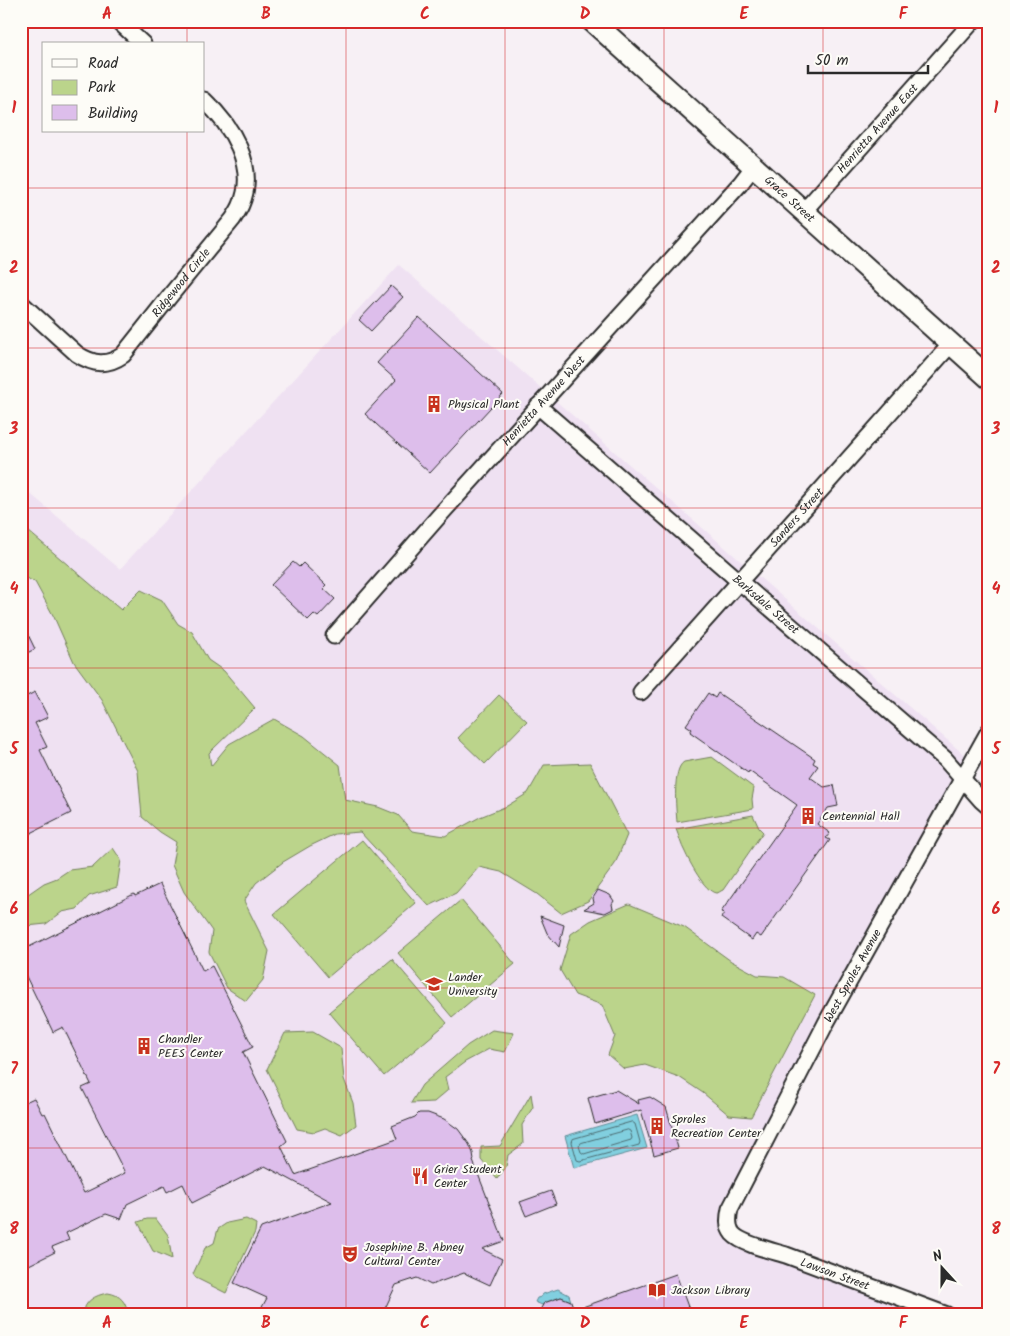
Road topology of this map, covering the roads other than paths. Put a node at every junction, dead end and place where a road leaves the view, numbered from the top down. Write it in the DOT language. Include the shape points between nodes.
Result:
graph roads {
  1 [pos="118,21"];
  2 [pos="592,21"];
  3 [pos="973,21"];
  4 [pos="141,42"];
  5 [pos="205,101"];
  6 [pos="754,166"];
  7 [pos="803,212"];
  8 [pos="21,303"];
  9 [pos="951,344"];
  10 [pos="989,378"];
  11 [pos="538,406"];
  12 [pos="738,581"];
  13 [pos="334,636"];
  14 [pos="641,692"];
  15 [pos="989,731"];
  16 [pos="963,779"];
  17 [pos="989,807"];
  18 [pos="728,1225"];
  19 [pos="948,1315"];
  1 -- 4 [label="street"];
  2 -- 6 [label="main road, Grace Street"];
  3 -- 7 [label="street, Henrietta Avenue East"];
  5 -- 8 [label="street, Ridgewood Circle" via="224,120 242,154 246,180 241,204 233,219 123,355 107,362 84,358"];
  6 -- 7 [label="main road, Grace Street"];
  6 -- 11 [label="street, Henrietta Avenue West"];
  7 -- 9 [label="main road, Grace Street"];
  9 -- 10 [label="main road, Grace Street"];
  9 -- 12 [label="street, Sanders Street"];
  11 -- 12 [label="street, Barksdale Street"];
  11 -- 13 [label="street, Henrietta Avenue West"];
  12 -- 14 [label="street, Sanders Street"];
  12 -- 16 [label="street, Barksdale Street" via="945,759"];
  15 -- 16 [label="street, West Sproles Avenue"];
  16 -- 17 [label="street, Barksdale Street"];
  16 -- 18 [label="street, West Sproles Avenue" via="826,1022 730,1209"];
  18 -- 19 [label="street, Lawson Street" via="734,1236 743,1241"];
}
